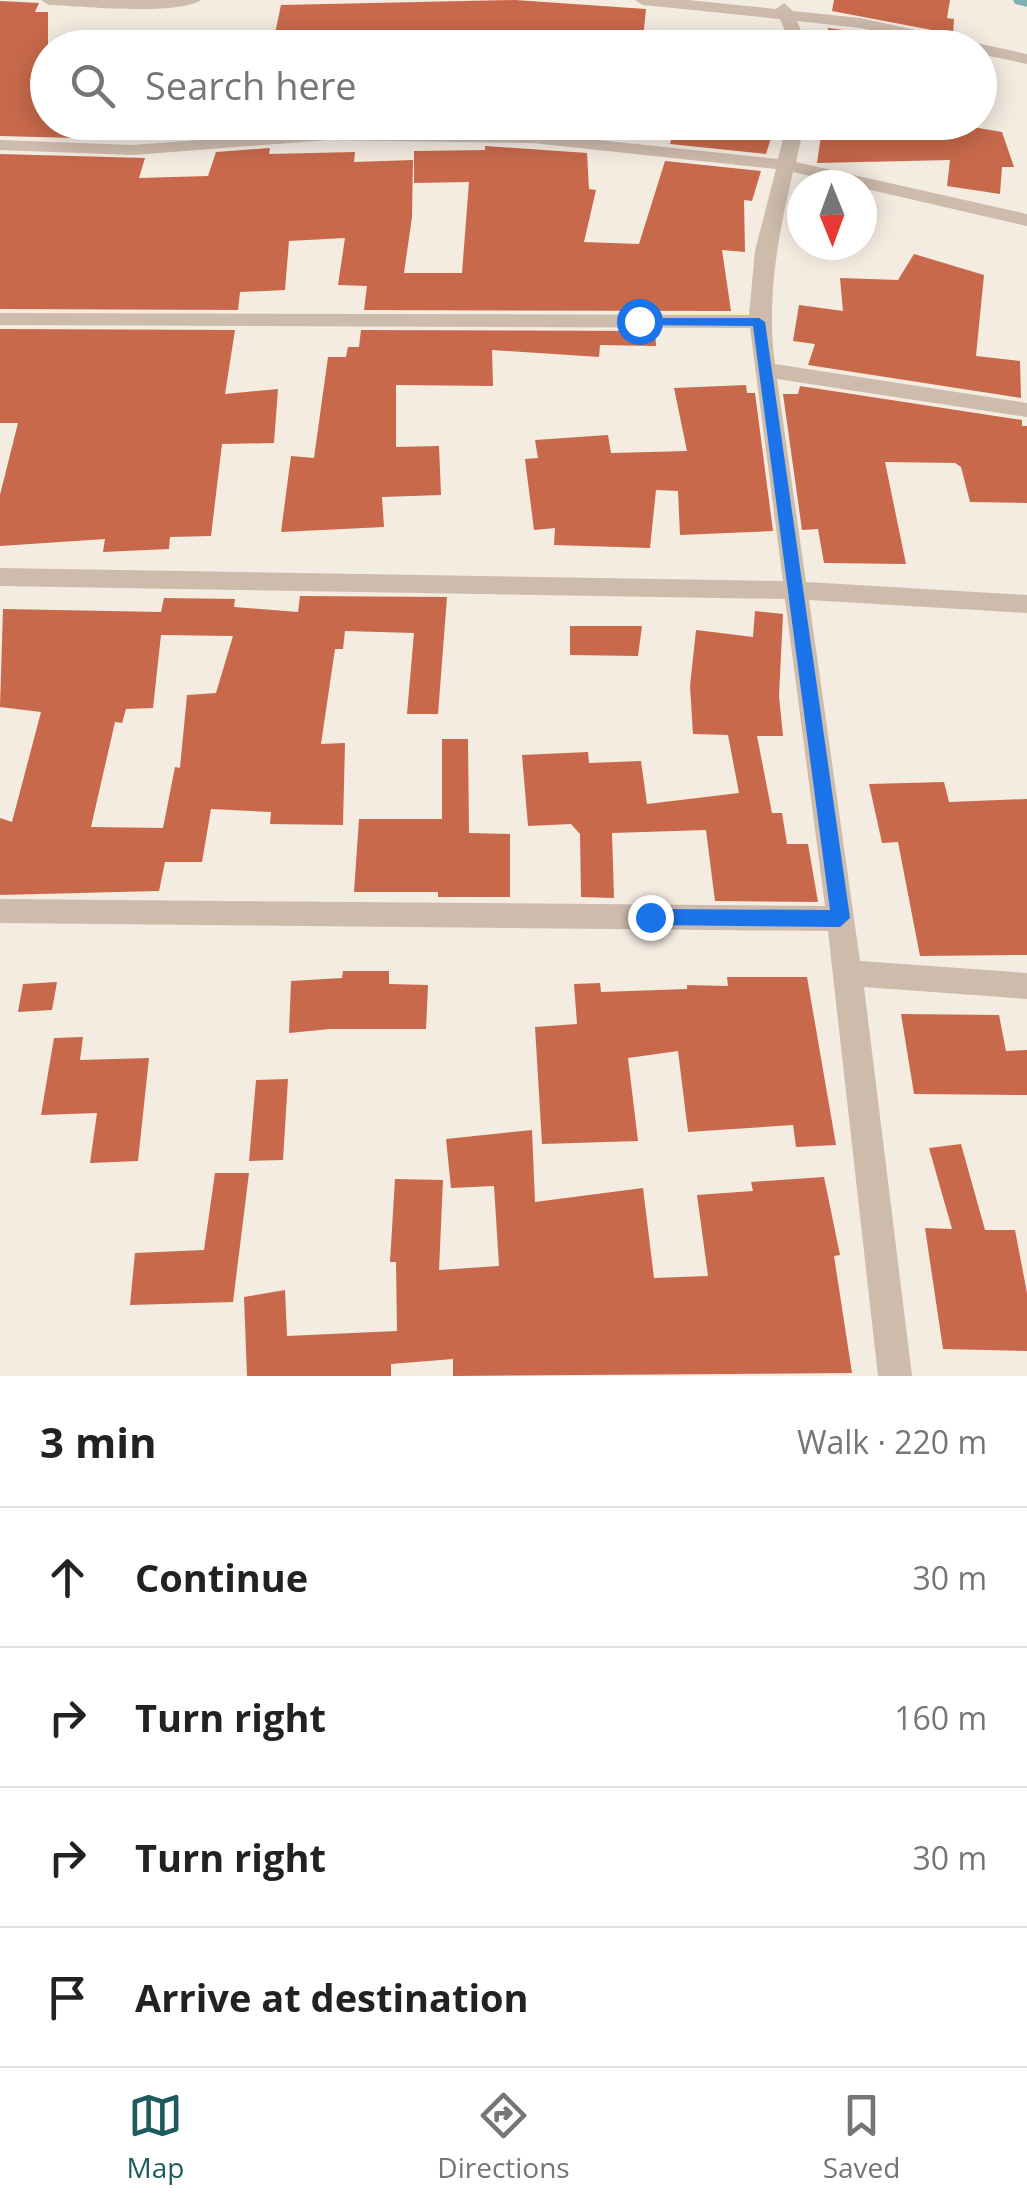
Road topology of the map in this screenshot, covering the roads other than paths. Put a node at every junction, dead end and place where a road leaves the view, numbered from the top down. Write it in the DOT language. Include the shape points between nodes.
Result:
graph roads {
  1 [pos="49,0"];
  2 [pos="193,0"];
  3 [pos="643,0"];
  4 [pos="778,0"];
  5 [pos="792,18"];
  6 [pos="795,30"];
  7 [pos="900,30"];
  8 [pos="997,52"];
  9 [pos="1027,59"];
  10 [pos="263,140"];
  11 [pos="551,140"];
  12 [pos="792,140"];
  13 [pos="0,144"];
  14 [pos="786,165"];
  15 [pos="1027,220"];
  16 [pos="0,319"];
  17 [pos="759,322"];
  18 [pos="766,370"];
  19 [pos="1027,410"];
  20 [pos="0,577"];
  21 [pos="796,590"];
  22 [pos="1027,604"];
  23 [pos="0,911"];
  24 [pos="840,918"];
  25 [pos="846,973"];
  26 [pos="1027,986"];
  27 [pos="895,1376"];
  1 -- 2 [label="street"];
  3 -- 5 [label="street"];
  4 -- 5 [label="street"];
  5 -- 6 [label="street"];
  5 -- 7 [label="street"];
  8 -- 9 [label="street"];
  10 -- 13 [label="street" via="133,150"];
  11 -- 14 [label="street"];
  12 -- 14 [label="street"];
  14 -- 15 [label="street"];
  14 -- 17 [label="street" via="765,251"];
  16 -- 17 [label="street"];
  17 -- 18 [label="street"];
  18 -- 19 [label="street"];
  18 -- 21 [label="street"];
  20 -- 21 [label="street"];
  21 -- 22 [label="street"];
  21 -- 24 [label="street"];
  23 -- 24 [label="street"];
  24 -- 25 [label="street"];
  25 -- 26 [label="street"];
  25 -- 27 [label="street"];
}
